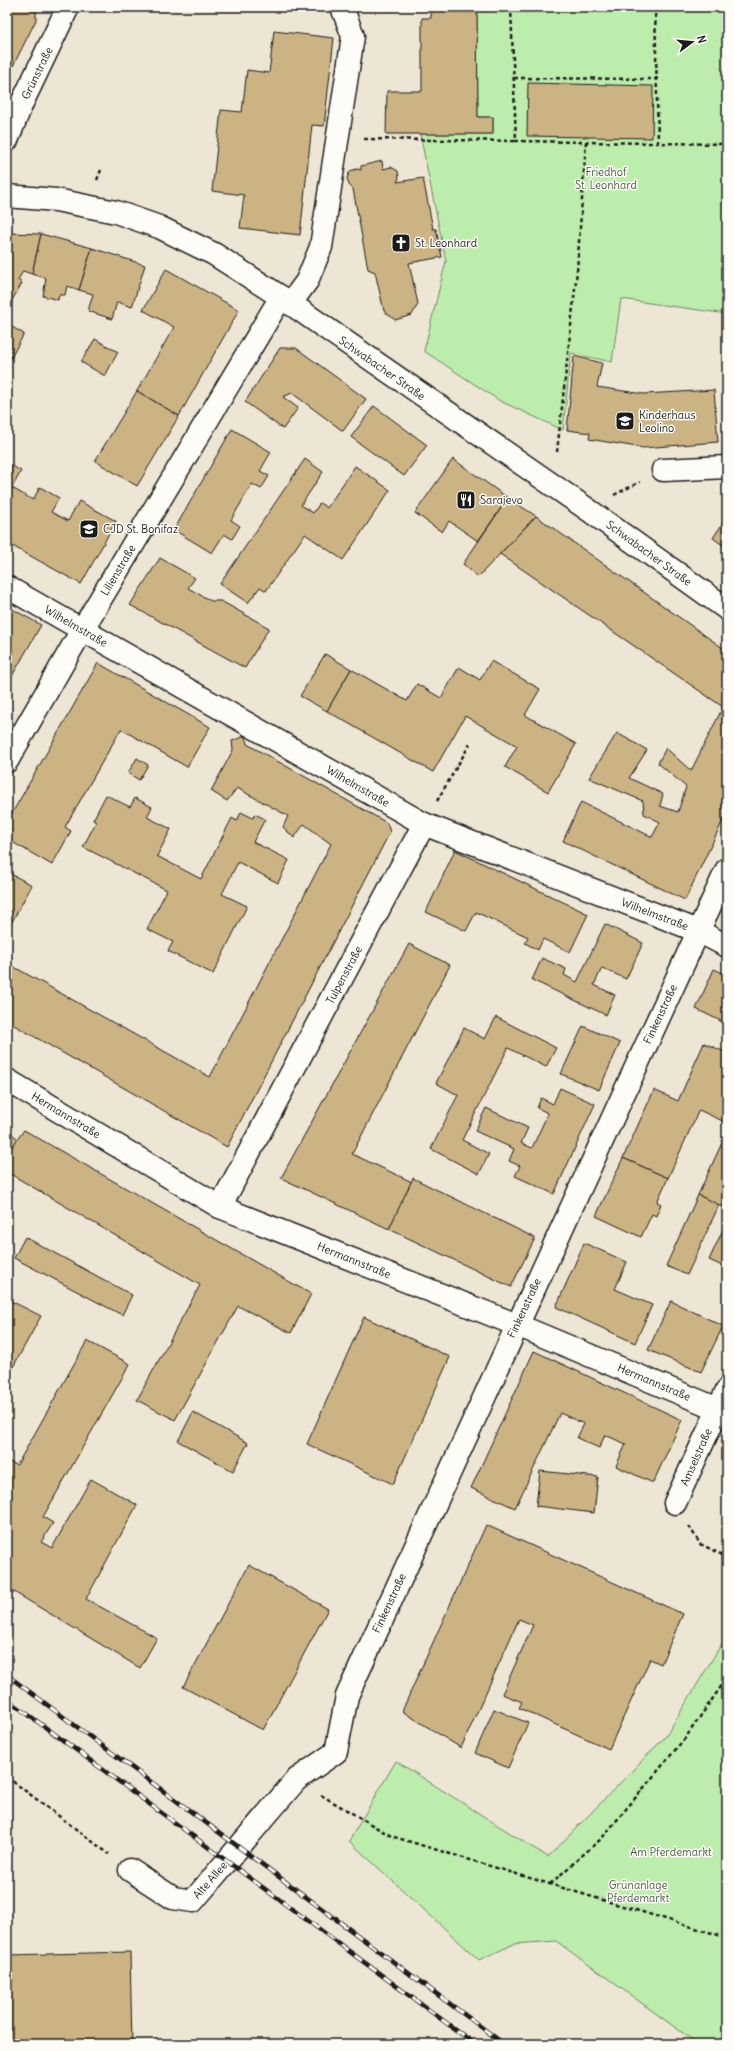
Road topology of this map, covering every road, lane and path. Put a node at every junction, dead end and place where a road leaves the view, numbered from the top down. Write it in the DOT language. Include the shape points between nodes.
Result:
graph roads {
  1 [pos="68,7"];
  2 [pos="342,7"];
  3 [pos="511,7"];
  4 [pos="655,7"];
  5 [pos="514,78"];
  6 [pos="656,79"];
  7 [pos="337,138"];
  8 [pos="7,140"];
  9 [pos="516,141"];
  10 [pos="586,142"];
  11 [pos="658,143"];
  12 [pos="727,144"];
  13 [pos="7,196"];
  14 [pos="286,301"];
  15 [pos="557,452"];
  16 [pos="727,466"];
  17 [pos="663,470"];
  18 [pos="590,511"];
  19 [pos="7,587"];
  20 [pos="727,609"];
  21 [pos="82,630"];
  22 [pos="470,744"];
  23 [pos="7,762"];
  24 [pos="424,824"];
  25 [pos="727,869"];
  26 [pos="698,931"];
  27 [pos="727,946"];
  28 [pos="7,1080"];
  29 [pos="220,1207"];
  30 [pos="517,1325"];
  31 [pos="727,1390"];
  32 [pos="718,1409"];
  33 [pos="675,1503"];
  34 [pos="727,1557"];
  35 [pos="727,1678"];
  36 [pos="336,1752"];
  37 [pos="7,1777"];
  38 [pos="296,1780"];
  39 [pos="130,1870"];
  40 [pos="550,1884"];
  41 [pos="727,1935"];
  1 -- 8 [label="street, Grünstraße"];
  2 -- 7 [label="street, Lilienstraße" via="353,36"];
  3 -- 5 [label="path"];
  4 -- 6 [label="path"];
  5 -- 6 [label="path"];
  5 -- 9 [label="path"];
  6 -- 11 [label="path"];
  7 -- 9 [label="path"];
  7 -- 14 [label="street, Lilienstraße" via="321,247 307,281"];
  9 -- 10 [label="path"];
  10 -- 11 [label="path"];
  10 -- 15 [label="path" via="577,271"];
  11 -- 12 [label="path"];
  13 -- 14 [label="street, Schwabacher Straße" via="89,205 159,227 214,254"];
  14 -- 18 [label="street, Schwabacher Straße"];
  14 -- 21 [label="street, Lilienstraße"];
  16 -- 17 [label="street"];
  17 -- 18 [label="path" via="617,493"];
  18 -- 20 [label="street, Schwabacher Straße"];
  19 -- 21 [label="street, Wilhelmstraße"];
  21 -- 23 [label="street, Lilienstraße"];
  21 -- 24 [label="street, Wilhelmstraße"];
  22 -- 24 [label="path"];
  24 -- 26 [label="street, Wilhelmstraße"];
  24 -- 29 [label="street, Tulpenstraße"];
  25 -- 26 [label="street, Finkenstraße"];
  26 -- 27 [label="street, Wilhelmstraße"];
  26 -- 30 [label="street, Finkenstraße"];
  28 -- 29 [label="street, Hermannstraße"];
  29 -- 30 [label="street, Hermannstraße"];
  30 -- 32 [label="street, Hermannstraße"];
  30 -- 36 [label="street, Finkenstraße" via="347,1696"];
  31 -- 32 [label="street, Amselstraße"];
  32 -- 33 [label="street, Amselstraße"];
  33 -- 34 [label="path" via="700,1544"];
  35 -- 40 [label="path" via="686,1737 602,1838"];
  36 -- 38 [label="street, Alte Allee"];
  37 -- 39 [label="path"];
  38 -- 39 [label="street, Alte Allee" via="193,1901 173,1898"];
  38 -- 40 [label="path" via="391,1836"];
  40 -- 41 [label="path" via="725,1937"];
}
